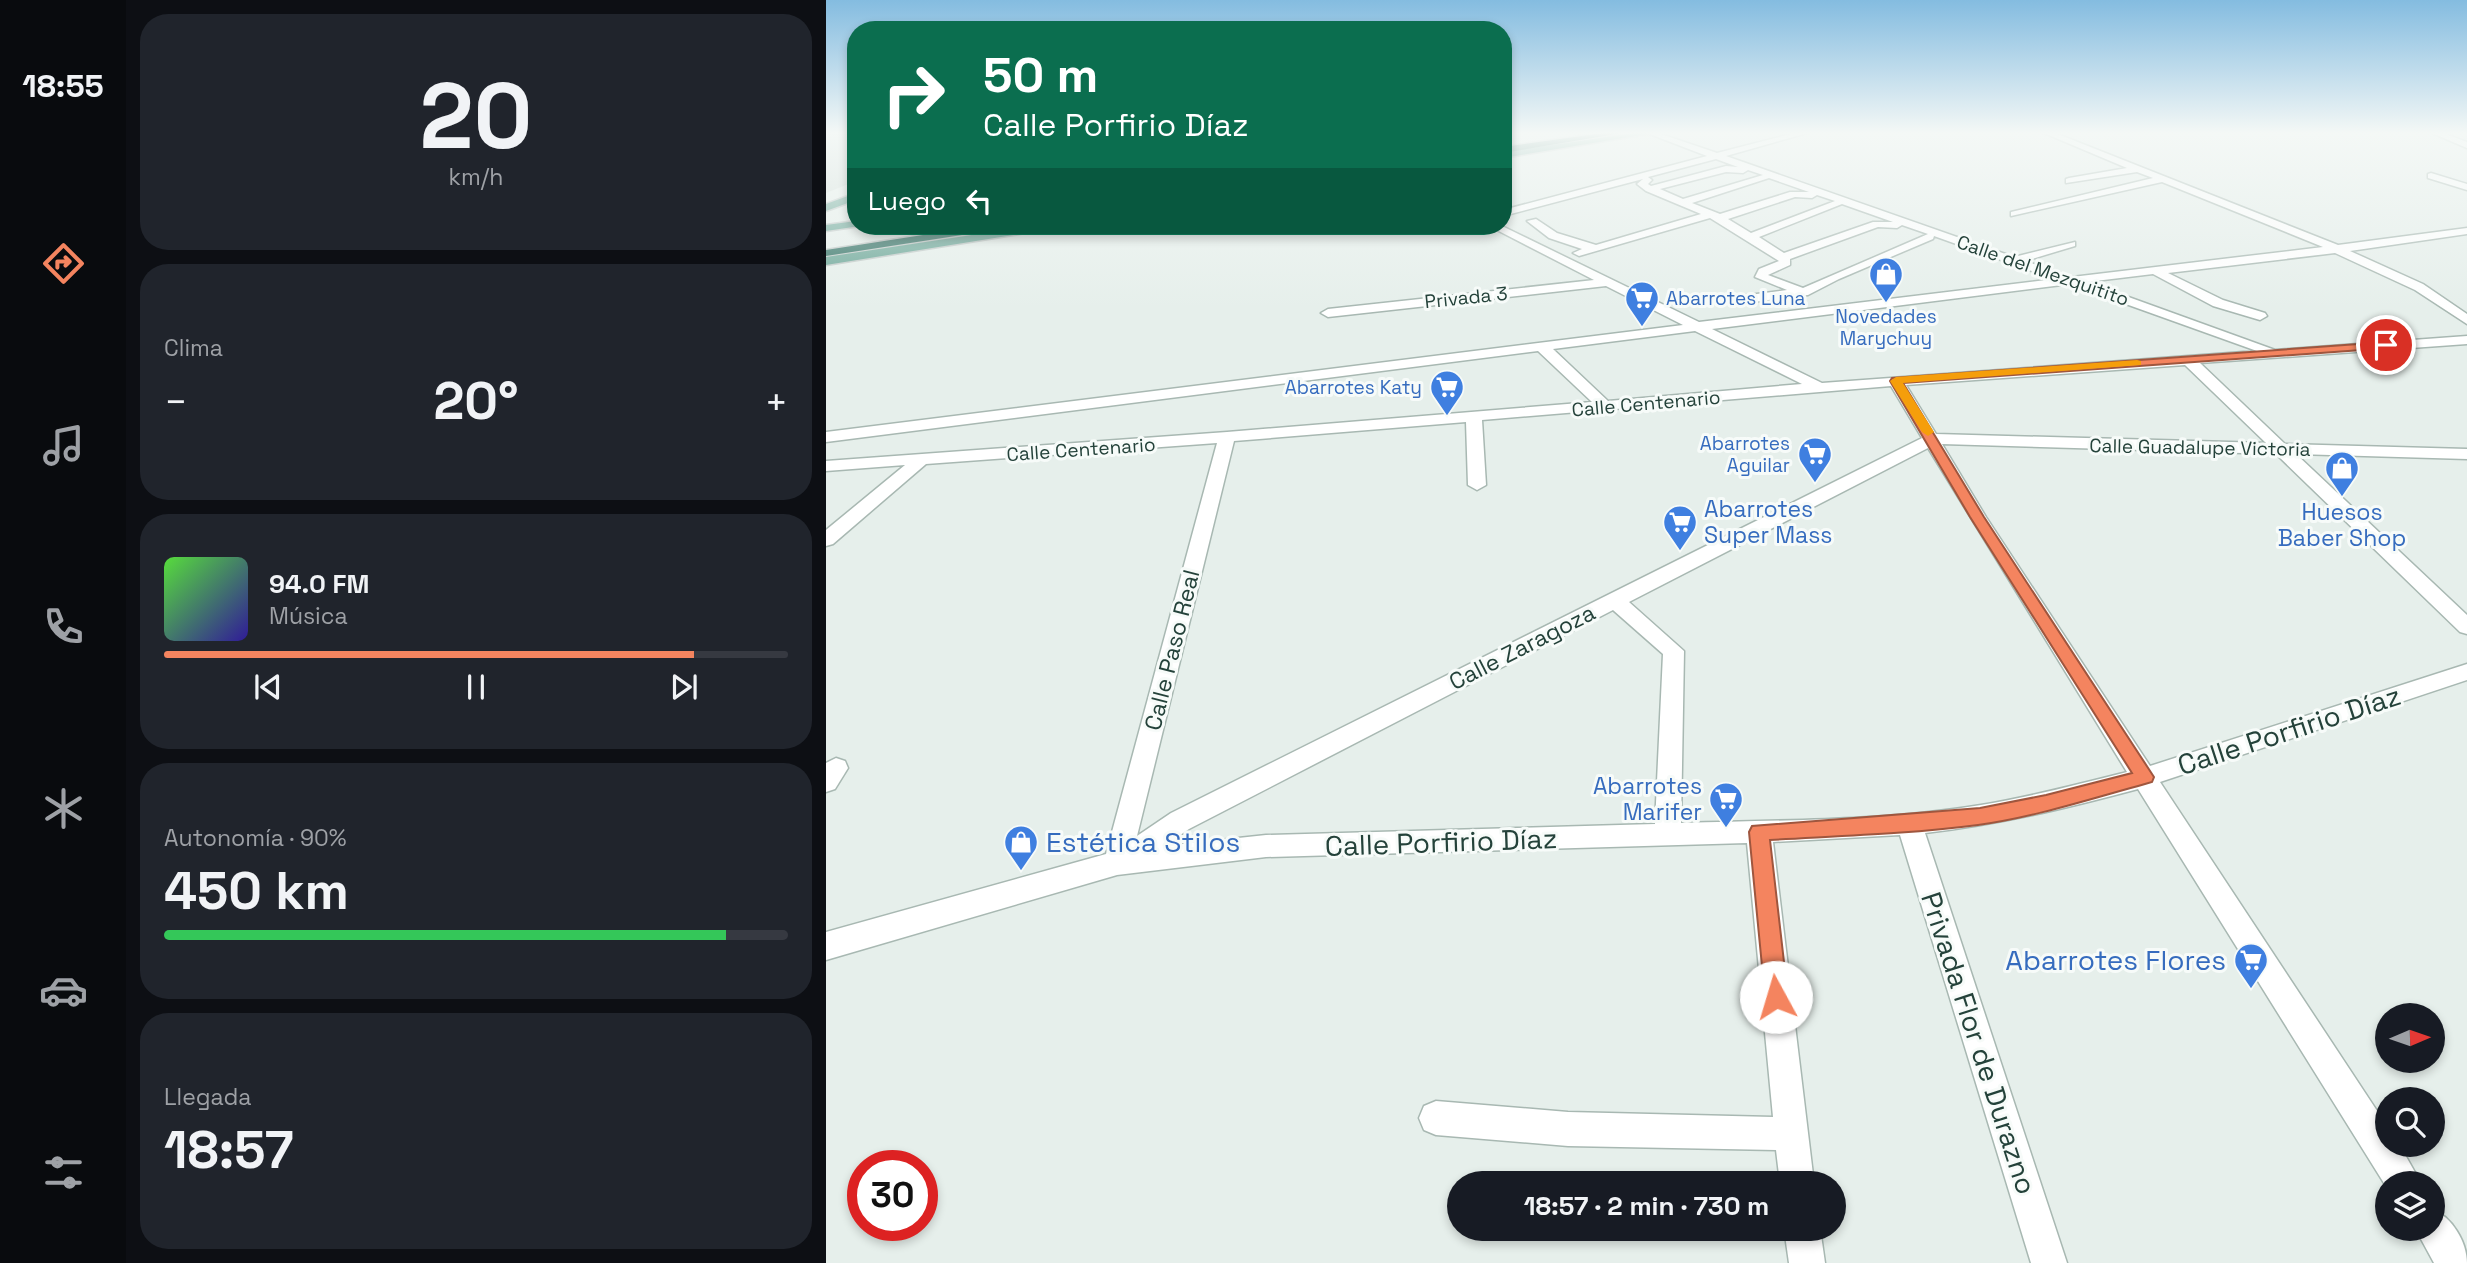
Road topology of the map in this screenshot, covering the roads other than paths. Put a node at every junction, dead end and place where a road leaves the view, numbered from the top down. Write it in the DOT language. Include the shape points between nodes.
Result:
graph roads {
  1 [pos="1602,192"];
  2 [pos="1663,192"];
  3 [pos="1718,192"];
  4 [pos="1820,192"];
  5 [pos="2101,192"];
  6 [pos="2196,192"];
  7 [pos="847,200"];
  8 [pos="1681,203"];
  9 [pos="826,208"];
  10 [pos="1512,212"];
  11 [pos="2017,214"];
  12 [pos="1714,217"];
  13 [pos="1532,221"];
  14 [pos="847,224"];
  15 [pos="828,227"];
  16 [pos="2467,230"];
  17 [pos="892,235"];
  18 [pos="942,235"];
  19 [pos="992,235"];
  20 [pos="1512,235"];
  21 [pos="1752,236"];
  22 [pos="826,244"];
  23 [pos="2071,244"];
  24 [pos="1596,248"];
  25 [pos="2337,249"];
  26 [pos="826,253"];
  27 [pos="1579,253"];
  28 [pos="1784,260"];
  29 [pos="2015,260"];
  30 [pos="826,261"];
  31 [pos="2152,270"];
  32 [pos="2074,280"];
  33 [pos="1605,283"];
  34 [pos="1804,292"];
  35 [pos="1737,300"];
  36 [pos="1328,313"];
  37 [pos="2260,316"];
  38 [pos="2467,320"];
  39 [pos="1697,328"];
  40 [pos="2467,340"];
  41 [pos="1541,346"];
  42 [pos="2277,353"];
  43 [pos="2186,359"];
  44 [pos="1896,381"];
  45 [pos="1823,389"];
  46 [pos="1605,406"];
  47 [pos="1474,417"];
  48 [pos="826,437"];
  49 [pos="1227,437"];
  50 [pos="1933,439"];
  51 [pos="2279,448"];
  52 [pos="2467,454"];
  53 [pos="920,461"];
  54 [pos="826,467"];
  55 [pos="1477,485"];
  56 [pos="826,540"];
  57 [pos="1614,600"];
  58 [pos="2467,627"];
  59 [pos="2467,672"];
  60 [pos="2145,777"];
  61 [pos="1909,824"];
  62 [pos="1759,832"];
  63 [pos="1668,835"];
  64 [pos="1117,863"];
  65 [pos="826,946"];
  66 [pos="1436,1118"];
  67 [pos="1791,1134"];
  68 [pos="1796,1171"];
  69 [pos="2396,1171"];
  70 [pos="1804,1241"];
  71 [pos="1807,1263"];
  72 [pos="2049,1263"];
  1 -- 10 [label="street"];
  2 -- 8 [label="street"];
  3 -- 8 [label="street"];
  4 -- 29 [label="street, Calle del Mezquitito"];
  5 -- 11 [label="street"];
  6 -- 25 [label="street"];
  7 -- 9 [label="main road"];
  8 -- 12 [label="street"];
  12 -- 21 [label="street"];
  12 -- 21 [label="street" via="1801,192 1837,204"];
  12 -- 24 [label="street"];
  13 -- 24 [label="street" via="1579,245"];
  14 -- 15 [label="main road"];
  16 -- 25 [label="street"];
  17 -- 22 [label="highway"];
  18 -- 26 [label="highway"];
  19 -- 30 [label="main road"];
  20 -- 33 [label="street"];
  21 -- 28 [label="street"];
  23 -- 29 [label="street"];
  24 -- 27 [label="street"];
  25 -- 31 [label="street"];
  25 -- 38 [label="street" via="2419,287"];
  28 -- 34 [label="street" via="1761,277"];
  28 -- 34 [label="street" via="1886,222 1928,237"];
  29 -- 32 [label="street, Calle del Mezquitito"];
  31 -- 32 [label="street"];
  31 -- 37 [label="street" via="2218,303"];
  32 -- 39 [label="street"];
  32 -- 42 [label="street, Calle del Mezquitito"];
  33 -- 36 [label="street, Privada 3"];
  33 -- 39 [label="street"];
  34 -- 35 [label="street"];
  39 -- 41 [label="street"];
  39 -- 45 [label="street"];
  40 -- 42 [label="street, Calle Centenario"];
  41 -- 46 [label="street"];
  41 -- 48 [label="street"];
  42 -- 43 [label="street, Calle Centenario"];
  43 -- 44 [label="street, Calle Centenario"];
  43 -- 51 [label="street"];
  44 -- 45 [label="street, Calle Centenario"];
  44 -- 50 [label="street"];
  45 -- 46 [label="street, Calle Centenario"];
  46 -- 47 [label="street, Calle Centenario"];
  47 -- 49 [label="street, Calle Centenario"];
  47 -- 55 [label="street"];
  49 -- 53 [label="street, Calle Centenario"];
  49 -- 64 [label="street, Calle Paso Real"];
  50 -- 51 [label="street, Calle Guadalupe Victoria"];
  50 -- 57 [label="street, Calle Zaragoza"];
  50 -- 60 [label="street" via="1977,517"];
  51 -- 52 [label="street, Calle Guadalupe Victoria"];
  51 -- 58 [label="street"];
  53 -- 54 [label="street, Calle Centenario"];
  53 -- 56 [label="street"];
  57 -- 63 [label="street" via="1672,651 1674,659"];
  57 -- 64 [label="street, Calle Zaragoza" via="1180,821"];
  59 -- 60 [label="street, Calle Porfirio Díaz"];
  60 -- 61 [label="street, Calle Porfirio Díaz" via="2046,803"];
  60 -- 69 [label="street"];
  61 -- 62 [label="street, Calle Porfirio Díaz"];
  61 -- 72 [label="street, Privada Flor de Durazno"];
  62 -- 63 [label="street, Calle Porfirio Díaz"];
  62 -- 67 [label="street"];
  63 -- 64 [label="street, Calle Porfirio Díaz" via="1266,846"];
  64 -- 65 [label="street, Calle Porfirio Díaz"];
  66 -- 67 [label="street" via="1568,1129"];
  67 -- 68 [label="street"];
  70 -- 71 [label="street"];
}
